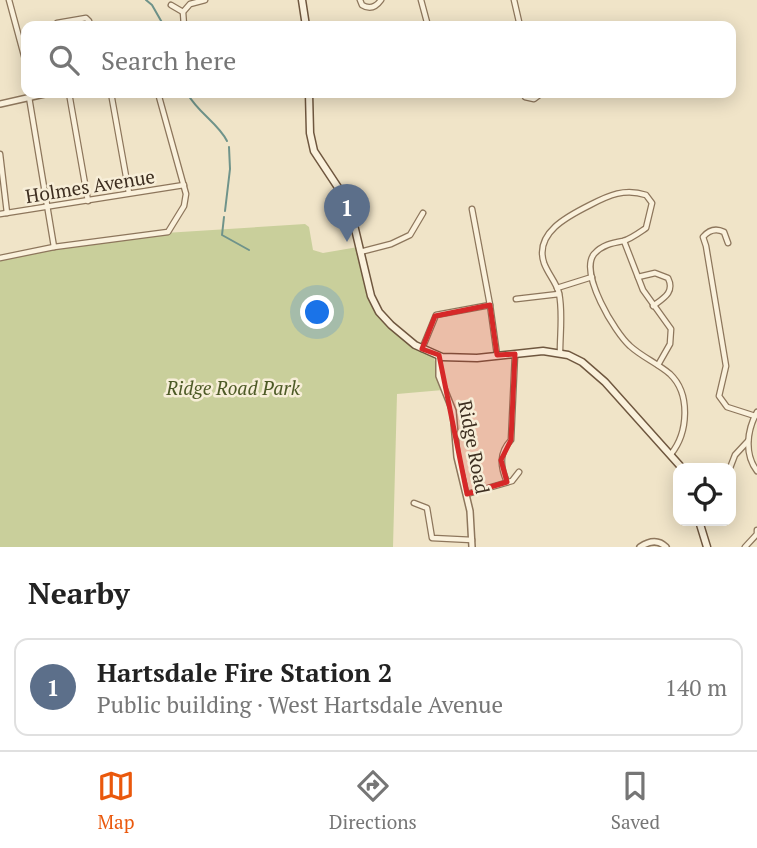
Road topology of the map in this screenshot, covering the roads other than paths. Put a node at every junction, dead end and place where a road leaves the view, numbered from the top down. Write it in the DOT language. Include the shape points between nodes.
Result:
graph roads {
  1 [pos="9,0"];
  2 [pos="205,0"];
  3 [pos="302,0"];
  4 [pos="360,0"];
  5 [pos="381,0"];
  6 [pos="421,0"];
  7 [pos="514,0"];
  8 [pos="171,5"];
  9 [pos="183,12"];
  10 [pos="69,21"];
  11 [pos="88,21"];
  12 [pos="184,21"];
  13 [pos="305,21"];
  14 [pos="427,21"];
  15 [pos="519,21"];
  16 [pos="21,44"];
  17 [pos="22,98"];
  18 [pos="33,98"];
  19 [pos="70,98"];
  20 [pos="112,98"];
  21 [pos="159,98"];
  22 [pos="309,98"];
  23 [pos="0,104"];
  24 [pos="0,154"];
  25 [pos="184,184"];
  26 [pos="129,193"];
  27 [pos="88,201"];
  28 [pos="48,207"];
  29 [pos="472,209"];
  30 [pos="7,213"];
  31 [pos="423,213"];
  32 [pos="0,214"];
  33 [pos="624,241"];
  34 [pos="728,243"];
  35 [pos="54,247"];
  36 [pos="360,252"];
  37 [pos="0,258"];
  38 [pos="637,276"];
  39 [pos="592,277"];
  40 [pos="558,291"];
  41 [pos="516,299"];
  42 [pos="491,306"];
  43 [pos="653,306"];
  44 [pos="422,348"];
  45 [pos="560,353"];
  46 [pos="515,354"];
  47 [pos="497,355"];
  48 [pos="439,356"];
  49 [pos="657,365"];
  50 [pos="756,414"];
  51 [pos="748,441"];
  52 [pos="671,454"];
  53 [pos="678,463"];
  54 [pos="732,463"];
  55 [pos="757,471"];
  56 [pos="519,472"];
  57 [pos="507,482"];
  58 [pos="467,494"];
  59 [pos="414,503"];
  60 [pos="701,526"];
  61 [pos="757,530"];
  62 [pos="472,544"];
  63 [pos="640,547"];
  64 [pos="666,547"];
  65 [pos="707,547"];
  66 [pos="745,547"];
  1 -- 16 [label="street"];
  2 -- 9 [label="street" via="190,4"];
  3 -- 13 [label="main road"];
  4 -- 5 [label="street" via="366,9"];
  6 -- 14 [label="street"];
  7 -- 15 [label="street"];
  8 -- 9 [label="street"];
  9 -- 12 [label="street"];
  10 -- 11 [label="street"];
  17 -- 23 [label="street"];
  18 -- 28 [label="street"];
  19 -- 27 [label="street"];
  20 -- 26 [label="street"];
  21 -- 25 [label="street"];
  22 -- 36 [label="main road" via="314,151 345,198"];
  24 -- 30 [label="street"];
  25 -- 26 [label="street, Holmes Avenue"];
  25 -- 35 [label="street" via="184,206 168,232"];
  26 -- 27 [label="street, Holmes Avenue"];
  27 -- 28 [label="street, Holmes Avenue"];
  28 -- 30 [label="street, Holmes Avenue"];
  28 -- 35 [label="street"];
  29 -- 42 [label="street"];
  30 -- 32 [label="street, Holmes Avenue"];
  31 -- 36 [label="street" via="410,235"];
  33 -- 38 [label="street"];
  33 -- 39 [label="street" via="609,243 594,254"];
  33 -- 40 [label="street" via="646,228 652,203 646,195 617,192 560,222 545,239 542,251"];
  34 -- 50 [label="street" via="719,229 703,237 726,366 719,396 727,407"];
  35 -- 37 [label="street"];
  36 -- 44 [label="main road" via="379,312"];
  38 -- 43 [label="street"];
  38 -- 43 [label="street" via="668,278 669,293"];
  39 -- 40 [label="street"];
  39 -- 49 [label="street" via="626,343"];
  40 -- 41 [label="street"];
  40 -- 45 [label="street"];
  42 -- 44 [label="street" via="436,315"];
  42 -- 47 [label="street"];
  43 -- 49 [label="street" via="671,329"];
  44 -- 48 [label="main road"];
  45 -- 46 [label="main road"];
  45 -- 52 [label="main road" via="592,369"];
  46 -- 47 [label="main road"];
  46 -- 57 [label="street" via="511,440 501,460"];
  47 -- 48 [label="main road"];
  48 -- 58 [label="street, Ridge Road" via="439,376 453,411 457,457"];
  49 -- 52 [label="street" via="675,381 683,401 685,425"];
  50 -- 51 [label="street"];
  51 -- 54 [label="street"];
  51 -- 55 [label="street" via="750,460"];
  52 -- 53 [label="main road"];
  56 -- 57 [label="street"];
  57 -- 58 [label="street"];
  58 -- 62 [label="street, Ridge Road"];
  59 -- 62 [label="street" via="427,508 432,538"];
  60 -- 65 [label="main road"];
  61 -- 66 [label="street"];
  63 -- 64 [label="street" via="657,541"];
}
